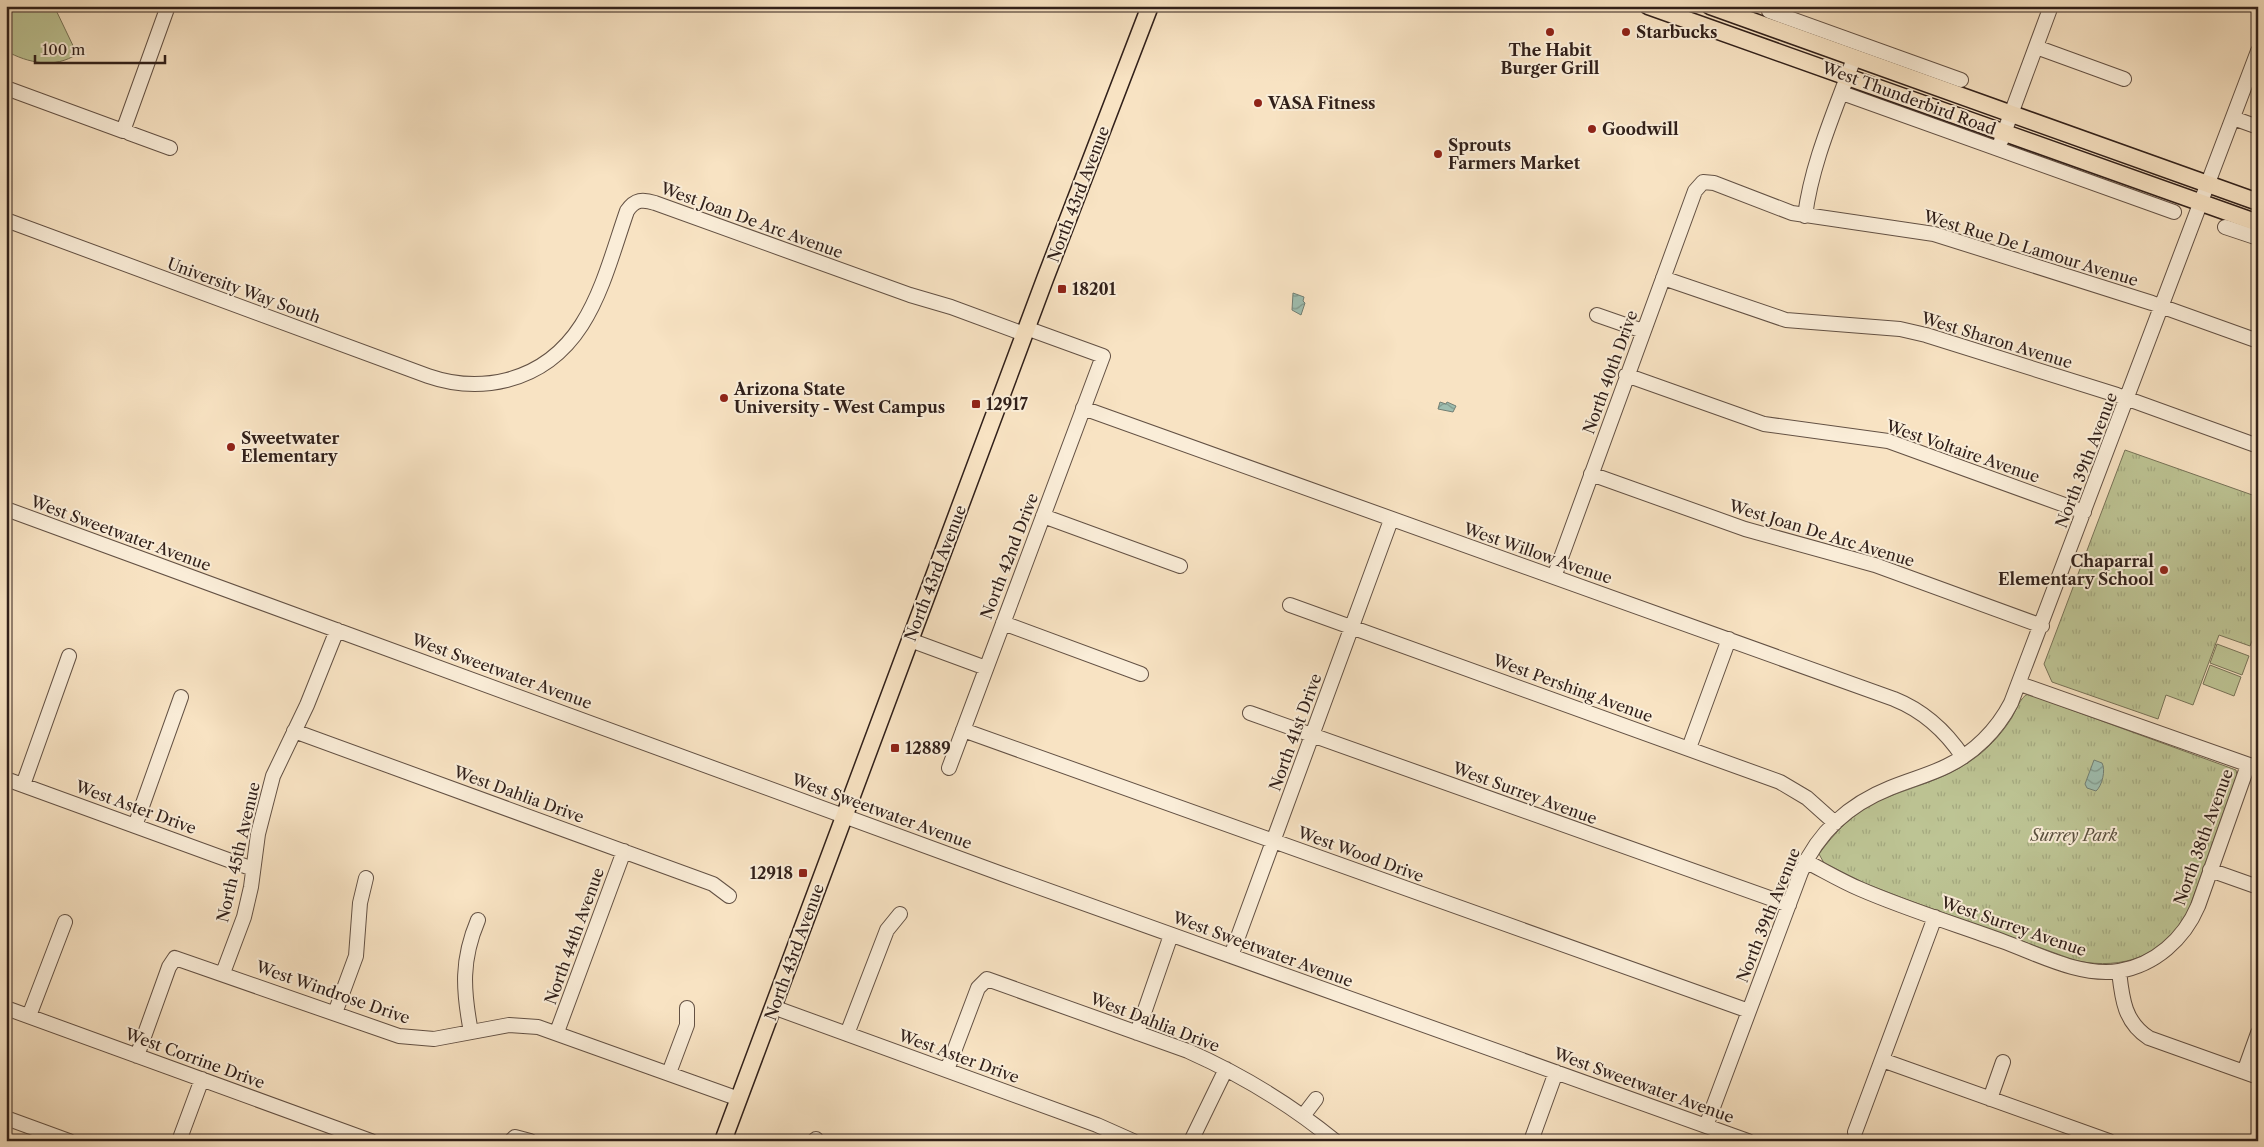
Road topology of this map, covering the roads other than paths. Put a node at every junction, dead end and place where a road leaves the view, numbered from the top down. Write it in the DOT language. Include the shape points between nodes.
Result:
graph roads {
  1 [pos="168,6"];
  2 [pos="1150,6"];
  3 [pos="1648,6"];
  4 [pos="1710,6"];
  5 [pos="2051,6"];
  6 [pos="1768,14"];
  7 [pos="1757,44"];
  8 [pos="2036,47"];
  9 [pos="2258,51"];
  10 [pos="1854,58"];
  11 [pos="1939,72"];
  12 [pos="1848,76"];
  13 [pos="2124,79"];
  14 [pos="1960,80"];
  15 [pos="6,88"];
  16 [pos="1945,90"];
  17 [pos="1842,93"];
  18 [pos="2011,114"];
  19 [pos="2233,118"];
  20 [pos="2258,127"];
  21 [pos="126,132"];
  22 [pos="2004,132"];
  23 [pos="170,148"];
  24 [pos="1998,149"];
  25 [pos="1703,182"];
  26 [pos="2208,184"];
  27 [pos="2170,191"];
  28 [pos="2258,202"];
  29 [pos="2201,203"];
  30 [pos="2154,205"];
  31 [pos="2174,212"];
  32 [pos="1805,216"];
  33 [pos="2237,216"];
  34 [pos="6,220"];
  35 [pos="2258,223"];
  36 [pos="2224,227"];
  37 [pos="2240,232"];
  38 [pos="2258,238"];
  39 [pos="1663,278"];
  40 [pos="2162,307"];
  41 [pos="1597,315"];
  42 [pos="1025,331"];
  43 [pos="1643,331"];
  44 [pos="2258,341"];
  45 [pos="1103,356"];
  46 [pos="1626,376"];
  47 [pos="472,385"];
  48 [pos="2128,399"];
  49 [pos="1083,408"];
  50 [pos="2258,446"];
  51 [pos="1591,474"];
  52 [pos="6,509"];
  53 [pos="2084,512"];
  54 [pos="1043,516"];
  55 [pos="1391,520"];
  56 [pos="1180,566"];
  57 [pos="1554,577"];
  58 [pos="1290,605"];
  59 [pos="1003,623"];
  60 [pos="2042,626"];
  61 [pos="1352,627"];
  62 [pos="337,630"];
  63 [pos="1729,639"];
  64 [pos="910,640"];
  65 [pos="70,656"];
  66 [pos="986,668"];
  67 [pos="1141,674"];
  68 [pos="2020,684"];
  69 [pos="181,697"];
  70 [pos="1250,713"];
  71 [pos="962,730"];
  72 [pos="294,731"];
  73 [pos="1312,735"];
  74 [pos="1689,748"];
  75 [pos="1963,757"];
  76 [pos="2253,767"];
  77 [pos="949,768"];
  78 [pos="6,779"];
  79 [pos="23,785"];
  80 [pos="844,816"];
  81 [pos="1835,823"];
  82 [pos="135,826"];
  83 [pos="1273,841"];
  84 [pos="624,851"];
  85 [pos="1805,861"];
  86 [pos="253,869"];
  87 [pos="2210,870"];
  88 [pos="366,878"];
  89 [pos="2258,887"];
  90 [pos="729,896"];
  91 [pos="1788,905"];
  92 [pos="900,914"];
  93 [pos="1935,917"];
  94 [pos="478,920"];
  95 [pos="65,922"];
  96 [pos="1171,935"];
  97 [pos="1231,956"];
  98 [pos="2119,971"];
  99 [pos="223,973"];
  100 [pos="773,1007"];
  101 [pos="6,1008"];
  102 [pos="687,1008"];
  103 [pos="1749,1011"];
  104 [pos="335,1014"];
  105 [pos="29,1016"];
  106 [pos="471,1032"];
  107 [pos="557,1032"];
  108 [pos="1137,1033"];
  109 [pos="2258,1033"];
  110 [pos="847,1034"];
  111 [pos="137,1056"];
  112 [pos="1882,1060"];
  113 [pos="2003,1062"];
  114 [pos="1226,1068"];
  115 [pos="947,1070"];
  116 [pos="1556,1072"];
  117 [pos="2244,1072"];
  118 [pos="670,1073"];
  119 [pos="2258,1077"];
  120 [pos="202,1079"];
  121 [pos="1990,1098"];
  122 [pos="739,1099"];
  123 [pos="1316,1099"];
  124 [pos="1303,1116"];
  125 [pos="6,1118"];
  126 [pos="1706,1126"];
  127 [pos="1855,1132"];
  128 [pos="513,1139"];
  129 [pos="70,1141"];
  130 [pos="179,1141"];
  131 [pos="371,1141"];
  132 [pos="530,1141"];
  133 [pos="723,1141"];
  134 [pos="1133,1141"];
  135 [pos="1191,1141"];
  136 [pos="1336,1141"];
  137 [pos="1530,1141"];
  138 [pos="1748,1141"];
  139 [pos="2109,1141"];
  1 -- 21 [label="street"];
  2 -- 42 [label="main road, North 43rd Avenue"];
  3 -- 7 [label="main road, West Thunderbird Road"];
  4 -- 6 [label="main road, West Thunderbird Road"];
  5 -- 8 [label="street"];
  6 -- 7 [label="street"];
  6 -- 10 [label="main road, West Thunderbird Road"];
  6 -- 11 [label="street, West Thunderbird Road"];
  7 -- 12 [label="main road, West Thunderbird Road"];
  8 -- 13 [label="street"];
  8 -- 18 [label="street"];
  9 -- 19 [label="street, North 39th Avenue"];
  10 -- 12 [label="street"];
  10 -- 16 [label="main road, West Thunderbird Road"];
  11 -- 14 [label="street, West Thunderbird Road"];
  11 -- 16 [label="street, West Thunderbird Road"];
  12 -- 17 [label="street"];
  12 -- 22 [label="main road, West Thunderbird Road"];
  15 -- 21 [label="street"];
  16 -- 18 [label="main road, West Thunderbird Road"];
  17 -- 24 [label="street, West Thunderbird Road"];
  17 -- 32 [label="street" via="1814,172"];
  18 -- 22 [label="street"];
  18 -- 26 [label="main road, West Thunderbird Road"];
  19 -- 20 [label="street"];
  19 -- 26 [label="street, North 39th Avenue"];
  21 -- 23 [label="street"];
  22 -- 24 [label="street"];
  22 -- 27 [label="main road, West Thunderbird Road"];
  24 -- 30 [label="street, West Thunderbird Road"];
  25 -- 32 [label="street, West Rue De Lamour Avenue" via="1714,183"];
  25 -- 39 [label="street, North 40th Drive" via="1695,191"];
  26 -- 28 [label="main road, West Thunderbird Road"];
  26 -- 29 [label="street, North 39th Avenue"];
  27 -- 29 [label="main road, West Thunderbird Road"];
  27 -- 30 [label="street"];
  29 -- 33 [label="main road, West Thunderbird Road"];
  29 -- 40 [label="street, North 39th Avenue"];
  30 -- 31 [label="street, West Thunderbird Road"];
  32 -- 40 [label="street, West Rue De Lamour Avenue" via="1934,234"];
  33 -- 35 [label="main road, West Thunderbird Road"];
  33 -- 37 [label="street"];
  34 -- 47 [label="street, University Way South" via="442,381"];
  36 -- 37 [label="street"];
  37 -- 38 [label="street"];
  39 -- 43 [label="street, North 40th Drive"];
  39 -- 48 [label="street, West Sharon Avenue" via="1786,320 1926,334"];
  40 -- 44 [label="street, West Rue De Lamour Avenue"];
  40 -- 48 [label="street, North 39th Avenue"];
  41 -- 43 [label="street"];
  42 -- 45 [label="street, West Joan De Arc Avenue"];
  42 -- 47 [label="street, West Joan De Arc Avenue" via="910,295 639,200 627,211 584,324 564,348 527,373 499,382"];
  42 -- 64 [label="main road, North 43rd Avenue"];
  43 -- 46 [label="street, North 40th Drive"];
  45 -- 49 [label="street, North 42nd Drive"];
  46 -- 51 [label="street, North 40th Drive"];
  46 -- 53 [label="street, West Voltaire Avenue" via="1764,424 1888,442"];
  48 -- 50 [label="street, West Sharon Avenue"];
  48 -- 53 [label="street, North 39th Avenue"];
  49 -- 54 [label="street, North 42nd Drive"];
  49 -- 55 [label="street, West Willow Avenue"];
  51 -- 57 [label="street, North 40th Drive"];
  51 -- 60 [label="street, West Joan De Arc Avenue" via="1746,529 1875,565"];
  52 -- 62 [label="street, West Sweetwater Avenue"];
  53 -- 60 [label="street, North 39th Avenue"];
  54 -- 56 [label="street"];
  54 -- 59 [label="street, North 42nd Drive"];
  55 -- 57 [label="street, West Willow Avenue"];
  55 -- 61 [label="street, North 41st Drive"];
  57 -- 63 [label="street, West Willow Avenue"];
  58 -- 61 [label="street, West Pershing Avenue"];
  59 -- 66 [label="street, North 42nd Drive"];
  59 -- 67 [label="street"];
  60 -- 68 [label="street, North 39th Avenue"];
  61 -- 73 [label="street, North 41st Drive"];
  61 -- 74 [label="street, West Pershing Avenue"];
  62 -- 72 [label="street, North 45th Avenue"];
  62 -- 80 [label="street, West Sweetwater Avenue"];
  63 -- 74 [label="street"];
  63 -- 75 [label="street, West Willow Avenue" via="1908,704 1935,722"];
  64 -- 66 [label="street"];
  64 -- 80 [label="main road, North 43rd Avenue"];
  65 -- 79 [label="street"];
  66 -- 71 [label="street, North 42nd Drive"];
  68 -- 75 [label="street, North 39th Avenue" via="2001,720"];
  68 -- 76 [label="street"];
  69 -- 82 [label="street"];
  70 -- 73 [label="street, West Surrey Avenue"];
  71 -- 77 [label="street, North 42nd Drive"];
  71 -- 83 [label="street, West Wood Drive"];
  72 -- 84 [label="street, West Dahlia Drive"];
  72 -- 86 [label="street, North 45th Avenue" via="265,800"];
  73 -- 83 [label="street, North 41st Drive"];
  73 -- 91 [label="street, West Surrey Avenue"];
  74 -- 81 [label="street, West Pershing Avenue" via="1780,782 1807,798"];
  75 -- 81 [label="street, North 39th Avenue" via="1867,799"];
  76 -- 87 [label="street, North 38th Avenue"];
  78 -- 79 [label="street, West Aster Drive"];
  79 -- 82 [label="street, West Aster Drive"];
  80 -- 96 [label="street, West Sweetwater Avenue"];
  80 -- 100 [label="main road, North 43rd Avenue"];
  81 -- 85 [label="street, North 39th Avenue"];
  82 -- 86 [label="street, West Aster Drive"];
  83 -- 97 [label="street, North 41st Drive"];
  83 -- 103 [label="street, West Wood Drive"];
  84 -- 90 [label="street, West Dahlia Drive" via="713,884"];
  84 -- 107 [label="street, North 44th Avenue"];
  85 -- 91 [label="street, North 39th Avenue"];
  85 -- 93 [label="street, West Surrey Avenue" via="1858,888"];
  86 -- 99 [label="street, North 45th Avenue" via="244,917"];
  87 -- 89 [label="street"];
  87 -- 98 [label="street, North 38th Avenue" via="2194,916 2180,936 2155,958"];
  88 -- 104 [label="street" via="360,903 356,956"];
  91 -- 103 [label="street, North 39th Avenue"];
  92 -- 110 [label="street" via="887,930"];
  93 -- 98 [label="street, West Surrey Avenue" via="2078,968"];
  93 -- 112 [label="street"];
  94 -- 106 [label="street" via="466,954 464,981"];
  95 -- 105 [label="street"];
  96 -- 97 [label="street, West Sweetwater Avenue"];
  96 -- 108 [label="street"];
  97 -- 116 [label="street, West Sweetwater Avenue"];
  98 -- 117 [label="street" via="2127,1016 2140,1033"];
  99 -- 104 [label="street, West Windrose Drive"];
  99 -- 111 [label="street, West Windrose Drive" via="175,958"];
  100 -- 110 [label="street, West Aster Drive"];
  100 -- 122 [label="main road, North 43rd Avenue"];
  101 -- 105 [label="street, West Corrine Drive"];
  102 -- 118 [label="street" via="687,1025"];
  103 -- 126 [label="street, North 39th Avenue"];
  104 -- 106 [label="street, West Windrose Drive" via="407,1037 434,1039"];
  105 -- 111 [label="street, West Corrine Drive"];
  106 -- 107 [label="street, West Windrose Drive" via="509,1025"];
  107 -- 118 [label="street, West Windrose Drive"];
  108 -- 114 [label="street, West Dahlia Drive"];
  108 -- 115 [label="street, West Dahlia Drive" via="986,979 978,988"];
  109 -- 117 [label="street"];
  110 -- 115 [label="street, West Aster Drive"];
  111 -- 120 [label="street, West Corrine Drive"];
  112 -- 121 [label="street"];
  112 -- 127 [label="street"];
  113 -- 121 [label="street"];
  114 -- 124 [label="street, West Dahlia Drive"];
  114 -- 135 [label="street"];
  115 -- 134 [label="street, West Aster Drive"];
  116 -- 126 [label="street, West Sweetwater Avenue"];
  116 -- 137 [label="street"];
  117 -- 119 [label="street"];
  118 -- 122 [label="street, West Windrose Drive"];
  120 -- 130 [label="street"];
  120 -- 131 [label="street, West Corrine Drive"];
  121 -- 139 [label="street"];
  122 -- 133 [label="main road, North 43rd Avenue"];
  123 -- 124 [label="street"];
  124 -- 136 [label="street, West Dahlia Drive"];
  125 -- 129 [label="street"];
  126 -- 138 [label="street, West Sweetwater Avenue"];
  128 -- 132 [label="street"];
}
